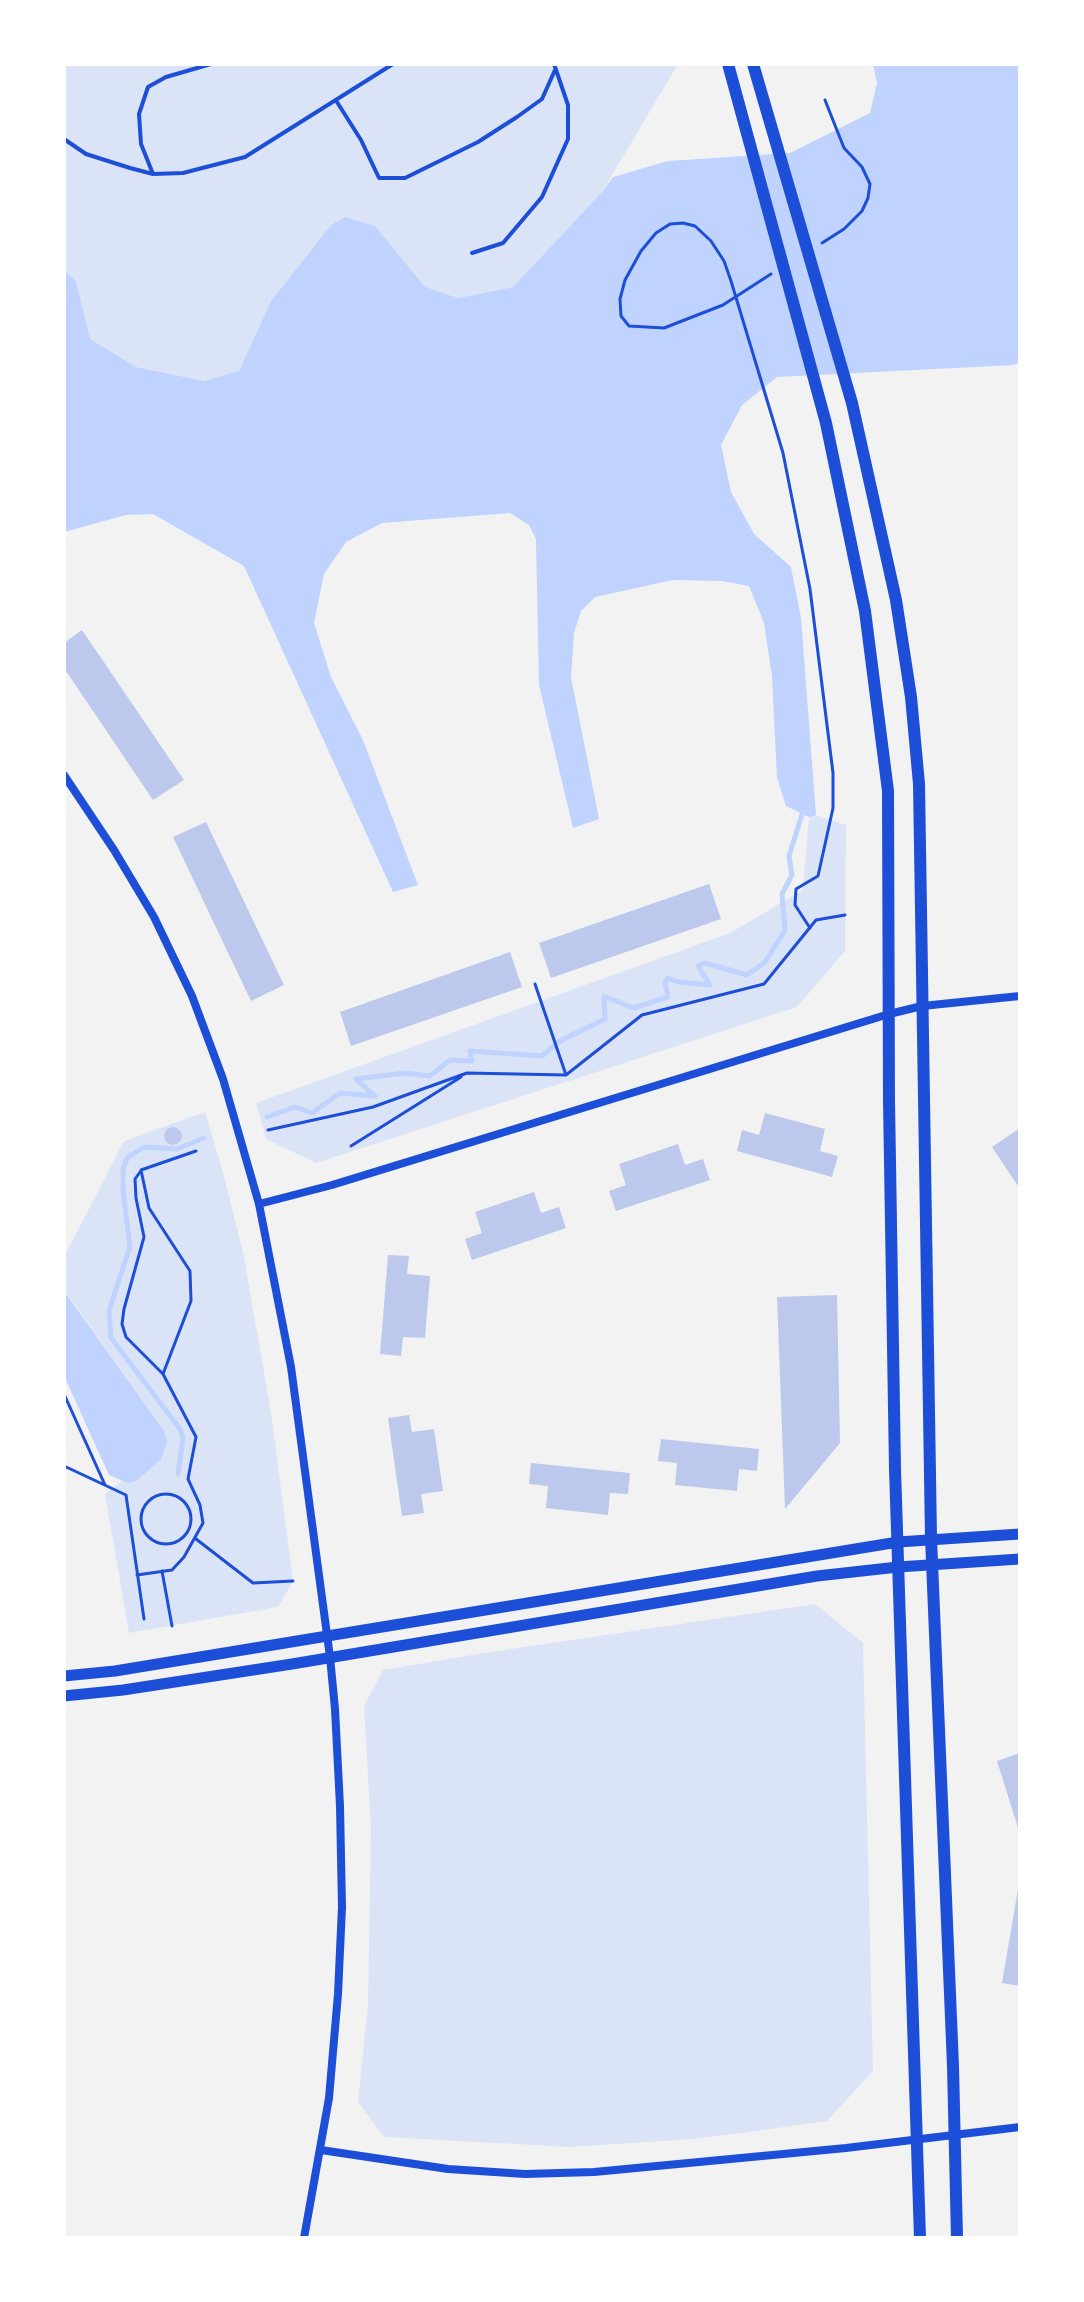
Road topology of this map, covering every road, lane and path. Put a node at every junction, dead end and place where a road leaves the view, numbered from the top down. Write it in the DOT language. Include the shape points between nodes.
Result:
graph roads {
  1 [pos="211,64"];
  2 [pos="393,64"];
  3 [pos="754,65"];
  4 [pos="554,67"];
  5 [pos="729,70"];
  6 [pos="825,100"];
  7 [pos="337,102"];
  8 [pos="64,139"];
  9 [pos="153,174"];
  10 [pos="817,246"];
  11 [pos="472,253"];
  12 [pos="777,271"];
  13 [pos="64,775"];
  14 [pos="845,915"];
  15 [pos="810,928"];
  16 [pos="535,984"];
  17 [pos="1020,996"];
  18 [pos="922,1006"];
  19 [pos="889,1014"];
  20 [pos="467,1073"];
  21 [pos="566,1075"];
  22 [pos="268,1130"];
  23 [pos="351,1146"];
  24 [pos="196,1151"];
  25 [pos="141,1170"];
  26 [pos="259,1204"];
  27 [pos="163,1374"];
  28 [pos="64,1394"];
  29 [pos="64,1466"];
  30 [pos="105,1485"];
  31 [pos="188,1533"];
  32 [pos="1020,1534"];
  33 [pos="931,1538"];
  34 [pos="898,1542"];
  35 [pos="1020,1559"];
  36 [pos="933,1564"];
  37 [pos="898,1567"];
  38 [pos="162,1571"];
  39 [pos="137,1575"];
  40 [pos="293,1581"];
  41 [pos="144,1619"];
  42 [pos="172,1626"];
  43 [pos="327,1636"];
  44 [pos="330,1657"];
  45 [pos="64,1676"];
  46 [pos="64,1696"];
  47 [pos="1020,2127"];
  48 [pos="955,2134"];
  49 [pos="917,2139"];
  50 [pos="321,2150"];
  51 [pos="304,2238"];
  52 [pos="920,2238"];
  53 [pos="957,2238"];
  1 -- 9 [label="lane" via="148,87 139,114 141,144"];
  2 -- 7 [label="lane"];
  3 -- 18 [label="main road" via="852,403 896,600 919,784"];
  4 -- 7 [label="lane" via="542,99 478,142 405,178 379,178"];
  4 -- 11 [label="lane" via="568,105 568,139 542,197 503,243"];
  5 -- 19 [label="main road" via="826,423 865,611 888,791"];
  6 -- 10 [label="path" via="844,148 870,184 862,211"];
  7 -- 9 [label="lane" via="245,157 183,173"];
  8 -- 9 [label="lane" via="86,154"];
  12 -- 15 [label="path" via="763,279 750,288 736,296 723,305 664,328 629,326 621,316 620,299 641,251 656,233 683,223 711,241 724,261 731,281 735,295 740,310 783,453 810,589 833,773 833,808 818,876 796,889 795,905"];
  13 -- 26 [label="street" via="154,917 192,996 223,1079"];
  14 -- 15 [label="path" via="816,920"];
  15 -- 21 [label="path" via="764,984 642,1015"];
  16 -- 21 [label="path"];
  17 -- 18 [label="street"];
  18 -- 19 [label="street"];
  18 -- 33 [label="main road"];
  19 -- 26 [label="street"];
  19 -- 34 [label="main road"];
  20 -- 21 [label="path"];
  20 -- 22 [label="path" via="373,1107"];
  20 -- 23 [label="path"];
  24 -- 25 [label="path"];
  25 -- 27 [label="path" via="149,1208 190,1271 191,1301"];
  25 -- 27 [label="path" via="135,1179 144,1237 122,1324 126,1337"];
  26 -- 43 [label="street" via="291,1367"];
  27 -- 38 [label="path" via="196,1437 188,1479 203,1523 184,1557 172,1570"];
  28 -- 30 [label="path"];
  29 -- 30 [label="path"];
  30 -- 39 [label="path" via="126,1495"];
  31 -- 31 [label="path" via="190,1508 178,1496 161,1494 147,1502 141,1517 145,1533 158,1543 174,1544"];
  31 -- 40 [label="path" via="253,1583"];
  32 -- 33 [label="street"];
  33 -- 34 [label="street"];
  33 -- 36 [label="main road"];
  34 -- 37 [label="main road"];
  34 -- 43 [label="street"];
  35 -- 36 [label="street"];
  36 -- 37 [label="street"];
  36 -- 48 [label="main road"];
  37 -- 44 [label="street"];
  37 -- 49 [label="main road"];
  38 -- 39 [label="path"];
  38 -- 42 [label="path"];
  39 -- 41 [label="path"];
  43 -- 44 [label="street"];
  43 -- 45 [label="street"];
  44 -- 46 [label="street"];
  44 -- 50 [label="street" via="342,1907"];
  47 -- 48 [label="street"];
  48 -- 49 [label="street"];
  48 -- 53 [label="main road"];
  49 -- 50 [label="street" via="660,2167 525,2174 448,2169"];
  49 -- 52 [label="main road"];
  50 -- 51 [label="street"];
}
